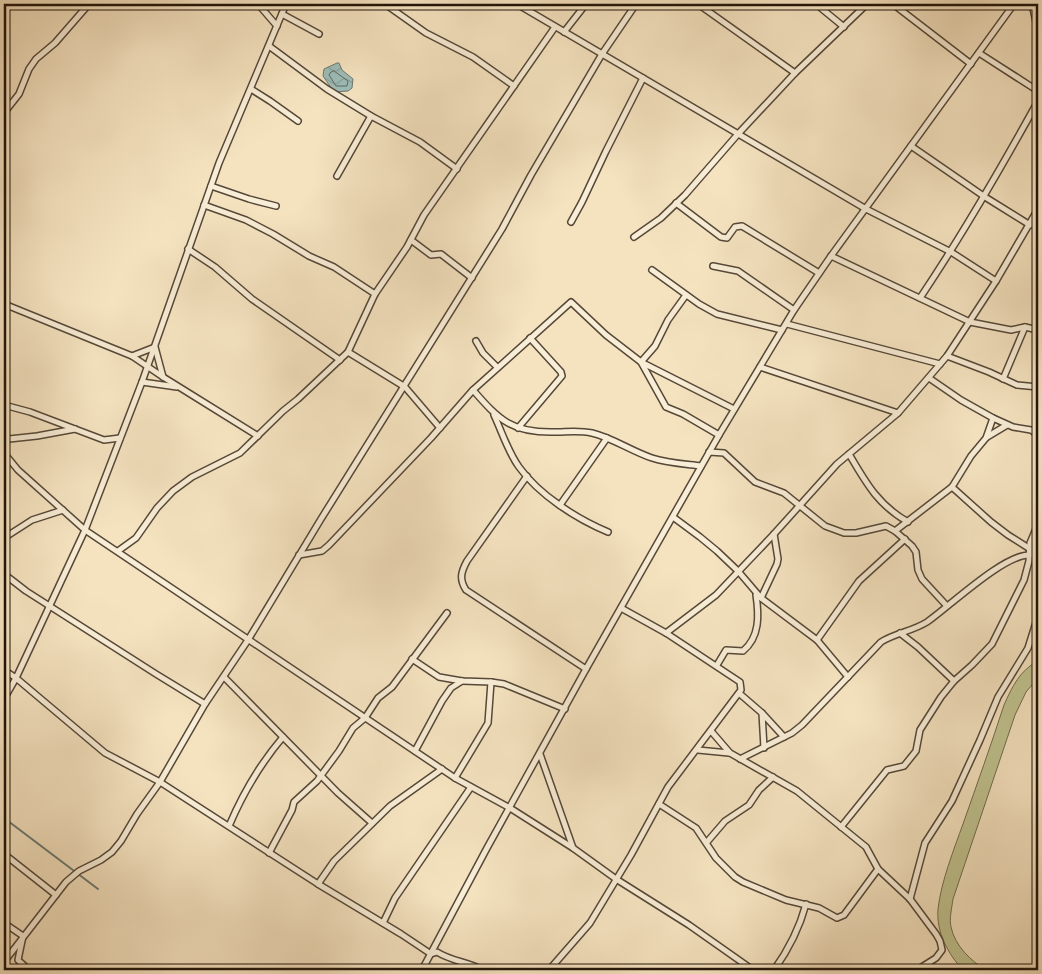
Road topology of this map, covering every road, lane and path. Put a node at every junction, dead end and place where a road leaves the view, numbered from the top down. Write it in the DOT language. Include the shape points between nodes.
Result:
graph roads {
  1 [pos="89,4"];
  2 [pos="258,4"];
  3 [pos="286,4"];
  4 [pos="384,4"];
  5 [pos="516,4"];
  6 [pos="586,4"];
  7 [pos="636,4"];
  8 [pos="698,4"];
  9 [pos="816,4"];
  10 [pos="867,4"];
  11 [pos="893,4"];
  12 [pos="1014,4"];
  13 [pos="1032,4"];
  14 [pos="282,14"];
  15 [pos="277,26"];
  16 [pos="555,27"];
  17 [pos="844,27"];
  18 [pos="1038,30"];
  19 [pos="564,32"];
  20 [pos="319,34"];
  21 [pos="269,46"];
  22 [pos="979,53"];
  23 [pos="602,54"];
  24 [pos="971,64"];
  25 [pos="795,73"];
  26 [pos="643,78"];
  27 [pos="514,86"];
  28 [pos="251,89"];
  29 [pos="1038,91"];
  30 [pos="1038,101"];
  31 [pos="4,113"];
  32 [pos="371,116"];
  33 [pos="298,121"];
  34 [pos="738,134"];
  35 [pos="911,146"];
  36 [pos="457,169"];
  37 [pos="337,176"];
  38 [pos="211,186"];
  39 [pos="985,197"];
  40 [pos="676,203"];
  41 [pos="204,205"];
  42 [pos="276,206"];
  43 [pos="866,209"];
  44 [pos="1038,209"];
  45 [pos="571,222"];
  46 [pos="1030,225"];
  47 [pos="634,237"];
  48 [pos="411,240"];
  49 [pos="188,249"];
  50 [pos="951,252"];
  51 [pos="196,255"];
  52 [pos="831,256"];
  53 [pos="184,258"];
  54 [pos="713,266"];
  55 [pos="652,270"];
  56 [pos="819,273"];
  57 [pos="472,278"];
  58 [pos="996,281"];
  59 [pos="375,294"];
  60 [pos="686,295"];
  61 [pos="920,298"];
  62 [pos="4,304"];
  63 [pos="794,310"];
  64 [pos="970,322"];
  65 [pos="787,324"];
  66 [pos="1026,327"];
  67 [pos="782,330"];
  68 [pos="1038,330"];
  69 [pos="530,338"];
  70 [pos="476,341"];
  71 [pos="154,347"];
  72 [pos="348,352"];
  73 [pos="132,356"];
  74 [pos="946,356"];
  75 [pos="340,360"];
  76 [pos="641,362"];
  77 [pos="940,364"];
  78 [pos="147,367"];
  79 [pos="760,367"];
  80 [pos="497,368"];
  81 [pos="163,378"];
  82 [pos="929,378"];
  83 [pos="1003,379"];
  84 [pos="142,382"];
  85 [pos="404,387"];
  86 [pos="1038,387"];
  87 [pos="180,388"];
  88 [pos="474,390"];
  89 [pos="4,405"];
  90 [pos="734,409"];
  91 [pos="493,413"];
  92 [pos="898,413"];
  93 [pos="993,418"];
  94 [pos="1007,425"];
  95 [pos="440,428"];
  96 [pos="518,428"];
  97 [pos="75,429"];
  98 [pos="719,435"];
  99 [pos="1038,435"];
  100 [pos="258,436"];
  101 [pos="120,438"];
  102 [pos="607,438"];
  103 [pos="986,438"];
  104 [pos="4,442"];
  105 [pos="709,452"];
  106 [pos="849,454"];
  107 [pos="5,456"];
  108 [pos="701,466"];
  109 [pos="527,476"];
  110 [pos="952,487"];
  111 [pos="560,505"];
  112 [pos="799,506"];
  113 [pos="63,510"];
  114 [pos="673,517"];
  115 [pos="908,522"];
  116 [pos="1038,524"];
  117 [pos="85,530"];
  118 [pos="896,531"];
  119 [pos="608,532"];
  120 [pos="774,534"];
  121 [pos="4,538"];
  122 [pos="905,539"];
  123 [pos="1029,548"];
  124 [pos="118,551"];
  125 [pos="1038,554"];
  126 [pos="299,555"];
  127 [pos="1030,555"];
  128 [pos="738,572"];
  129 [pos="4,574"];
  130 [pos="758,597"];
  131 [pos="49,605"];
  132 [pos="946,605"];
  133 [pos="622,608"];
  134 [pos="447,613"];
  135 [pos="1038,616"];
  136 [pos="666,633"];
  137 [pos="900,633"];
  138 [pos="248,640"];
  139 [pos="817,640"];
  140 [pos="412,659"];
  141 [pos="717,665"];
  142 [pos="586,669"];
  143 [pos="4,670"];
  144 [pos="224,677"];
  145 [pos="848,677"];
  146 [pos="16,678"];
  147 [pos="452,678"];
  148 [pos="462,681"];
  149 [pos="954,681"];
  150 [pos="490,682"];
  151 [pos="451,688"];
  152 [pos="740,694"];
  153 [pos="4,699"];
  154 [pos="205,704"];
  155 [pos="565,709"];
  156 [pos="762,712"];
  157 [pos="365,718"];
  158 [pos="711,731"];
  159 [pos="283,737"];
  160 [pos="784,737"];
  161 [pos="764,748"];
  162 [pos="698,750"];
  163 [pos="415,751"];
  164 [pos="730,753"];
  165 [pos="540,754"];
  166 [pos="740,759"];
  167 [pos="442,769"];
  168 [pos="321,776"];
  169 [pos="773,777"];
  170 [pos="455,778"];
  171 [pos="160,782"];
  172 [pos="471,787"];
  173 [pos="659,804"];
  174 [pos="510,808"];
  175 [pos="372,823"];
  176 [pos="229,826"];
  177 [pos="841,827"];
  178 [pos="706,842"];
  179 [pos="573,848"];
  180 [pos="269,852"];
  181 [pos="4,854"];
  182 [pos="878,869"];
  183 [pos="616,879"];
  184 [pos="318,884"];
  185 [pos="56,895"];
  186 [pos="910,899"];
  187 [pos="806,904"];
  188 [pos="383,922"];
  189 [pos="4,923"];
  190 [pos="23,936"];
  191 [pos="431,954"];
  192 [pos="4,962"];
  193 [pos="29,970"];
  194 [pos="422,970"];
  195 [pos="483,970"];
  196 [pos="549,970"];
  197 [pos="753,970"];
  198 [pos="774,970"];
  199 [pos="917,970"];
  1 -- 31 [label="street" via="55,43 36,59 19,94"];
  2 -- 15 [label="street"];
  3 -- 14 [label="street"];
  4 -- 27 [label="street" via="426,32 473,57"];
  5 -- 16 [label="street"];
  6 -- 19 [label="street"];
  7 -- 23 [label="street"];
  8 -- 25 [label="street"];
  9 -- 17 [label="street"];
  10 -- 17 [label="street"];
  11 -- 24 [label="street"];
  12 -- 22 [label="street"];
  13 -- 18 [label="street"];
  14 -- 15 [label="street"];
  14 -- 20 [label="street"];
  15 -- 21 [label="street"];
  16 -- 19 [label="street"];
  16 -- 27 [label="street"];
  17 -- 25 [label="street"];
  19 -- 23 [label="street"];
  21 -- 28 [label="street"];
  21 -- 32 [label="street" via="327,90"];
  22 -- 24 [label="street"];
  22 -- 29 [label="street"];
  23 -- 26 [label="street"];
  23 -- 57 [label="street"];
  24 -- 35 [label="street"];
  25 -- 34 [label="street"];
  26 -- 34 [label="street"];
  26 -- 45 [label="street"];
  27 -- 36 [label="street"];
  28 -- 33 [label="street"];
  28 -- 38 [label="street"];
  30 -- 39 [label="street"];
  32 -- 36 [label="street" via="420,142"];
  32 -- 37 [label="street"];
  34 -- 40 [label="street"];
  34 -- 43 [label="street"];
  35 -- 39 [label="street"];
  35 -- 43 [label="street"];
  36 -- 48 [label="street" via="424,215"];
  38 -- 41 [label="street"];
  38 -- 42 [label="street"];
  39 -- 46 [label="street"];
  39 -- 50 [label="street"];
  40 -- 47 [label="street"];
  40 -- 56 [label="street" via="720,236 727,238 736,227 742,226"];
  41 -- 49 [label="street"];
  41 -- 59 [label="street" via="273,234"];
  43 -- 50 [label="street"];
  43 -- 52 [label="street"];
  44 -- 46 [label="street"];
  46 -- 58 [label="street"];
  48 -- 57 [label="street" via="431,255 441,254"];
  48 -- 59 [label="street"];
  49 -- 51 [label="street"];
  49 -- 53 [label="street"];
  50 -- 58 [label="street"];
  50 -- 61 [label="street"];
  51 -- 53 [label="street"];
  51 -- 75 [label="street" via="215,267 252,300"];
  52 -- 56 [label="street"];
  52 -- 61 [label="street"];
  53 -- 71 [label="street"];
  54 -- 63 [label="street" via="738,271"];
  55 -- 60 [label="street"];
  56 -- 63 [label="street"];
  57 -- 85 [label="street"];
  58 -- 64 [label="street"];
  59 -- 72 [label="street"];
  60 -- 67 [label="street" via="718,314"];
  60 -- 76 [label="street" via="655,346"];
  61 -- 64 [label="street"];
  62 -- 73 [label="street"];
  63 -- 65 [label="street"];
  64 -- 66 [label="street" via="1011,330"];
  64 -- 74 [label="street"];
  65 -- 67 [label="street"];
  65 -- 77 [label="street"];
  66 -- 68 [label="street"];
  66 -- 83 [label="street"];
  67 -- 79 [label="street"];
  69 -- 76 [label="street" via="571,302"];
  69 -- 80 [label="street"];
  69 -- 96 [label="street" via="562,376"];
  70 -- 80 [label="street"];
  71 -- 73 [label="street"];
  71 -- 78 [label="street"];
  71 -- 81 [label="street"];
  72 -- 75 [label="street"];
  72 -- 85 [label="street"];
  73 -- 78 [label="street"];
  74 -- 77 [label="street"];
  74 -- 83 [label="street"];
  75 -- 100 [label="street"];
  76 -- 90 [label="street"];
  76 -- 98 [label="street" via="666,407"];
  77 -- 82 [label="street"];
  78 -- 81 [label="street"];
  78 -- 84 [label="street"];
  79 -- 90 [label="street"];
  79 -- 92 [label="street"];
  80 -- 88 [label="street"];
  81 -- 87 [label="street"];
  82 -- 92 [label="street"];
  82 -- 93 [label="street"];
  83 -- 86 [label="street" via="1016,385"];
  84 -- 87 [label="street"];
  84 -- 101 [label="street"];
  85 -- 95 [label="street"];
  85 -- 126 [label="street"];
  87 -- 100 [label="street"];
  88 -- 91 [label="street"];
  88 -- 95 [label="street"];
  89 -- 97 [label="street"];
  90 -- 98 [label="street"];
  91 -- 96 [label="street"];
  91 -- 109 [label="street" via="515,461"];
  92 -- 106 [label="street"];
  93 -- 94 [label="street"];
  93 -- 103 [label="street"];
  94 -- 99 [label="street" via="1031,430"];
  94 -- 103 [label="street"];
  95 -- 126 [label="street" via="330,545"];
  96 -- 102 [label="street" via="582,431"];
  97 -- 101 [label="street" via="104,440"];
  97 -- 104 [label="street" via="9,438"];
  98 -- 105 [label="street"];
  100 -- 124 [label="street" via="240,453 177,488 157,508 136,538"];
  101 -- 117 [label="street"];
  102 -- 108 [label="street" via="654,459"];
  102 -- 111 [label="street"];
  103 -- 110 [label="street" via="970,456"];
  105 -- 108 [label="street"];
  105 -- 112 [label="street" via="724,454 755,482 784,493"];
  106 -- 112 [label="street"];
  106 -- 115 [label="street" via="870,489 892,512"];
  107 -- 113 [label="street"];
  108 -- 114 [label="street"];
  109 -- 111 [label="street"];
  109 -- 142 [label="street" via="467,561 461,581 466,590"];
  110 -- 115 [label="street"];
  110 -- 123 [label="street" via="991,522"];
  111 -- 119 [label="street" via="581,520"];
  112 -- 118 [label="street" via="825,526 844,533 886,526"];
  112 -- 120 [label="street"];
  113 -- 117 [label="street"];
  113 -- 121 [label="street" via="32,520"];
  114 -- 128 [label="street"];
  114 -- 133 [label="street"];
  115 -- 118 [label="street"];
  116 -- 123 [label="street"];
  117 -- 124 [label="street"];
  117 -- 131 [label="street"];
  118 -- 122 [label="street"];
  120 -- 128 [label="street"];
  120 -- 130 [label="street" via="777,564"];
  122 -- 132 [label="street" via="916,552 922,579"];
  122 -- 139 [label="street" via="859,581"];
  123 -- 125 [label="street"];
  123 -- 127 [label="street"];
  124 -- 138 [label="street"];
  126 -- 138 [label="street"];
  127 -- 132 [label="street" via="1016,557"];
  127 -- 149 [label="street" via="1024,580 992,644"];
  128 -- 130 [label="street"];
  128 -- 136 [label="street" via="716,595"];
  129 -- 131 [label="street"];
  130 -- 139 [label="street"];
  130 -- 141 [label="street" via="759,616 752,639 743,651 726,650"];
  131 -- 146 [label="street"];
  131 -- 154 [label="street"];
  132 -- 137 [label="street" via="926,623"];
  133 -- 136 [label="street"];
  133 -- 142 [label="street"];
  134 -- 140 [label="street"];
  135 -- 186 [label="street" via="1028,648 998,697 952,801 925,843"];
  136 -- 141 [label="street"];
  137 -- 145 [label="street" via="881,642"];
  137 -- 149 [label="street"];
  138 -- 144 [label="street"];
  138 -- 157 [label="street"];
  139 -- 145 [label="street"];
  140 -- 147 [label="street" via="439,677"];
  140 -- 157 [label="street"];
  141 -- 152 [label="street" via="740,682"];
  142 -- 155 [label="street"];
  143 -- 146 [label="street"];
  144 -- 154 [label="street"];
  144 -- 159 [label="street"];
  145 -- 160 [label="street" via="807,720"];
  146 -- 153 [label="street"];
  146 -- 171 [label="street" via="105,753"];
  147 -- 148 [label="street"];
  147 -- 151 [label="street"];
  148 -- 150 [label="street"];
  148 -- 151 [label="street"];
  149 -- 177 [label="street" via="920,730 916,752 904,766 887,770"];
  150 -- 155 [label="street" via="518,688"];
  150 -- 170 [label="street" via="488,723"];
  151 -- 163 [label="street"];
  152 -- 156 [label="street"];
  152 -- 158 [label="street"];
  154 -- 171 [label="street"];
  155 -- 165 [label="street"];
  156 -- 160 [label="street"];
  156 -- 161 [label="street"];
  157 -- 163 [label="street"];
  157 -- 168 [label="street" via="353,728"];
  158 -- 162 [label="street"];
  158 -- 164 [label="street"];
  159 -- 168 [label="street"];
  159 -- 176 [label="street" via="264,759"];
  160 -- 161 [label="street"];
  161 -- 166 [label="street"];
  162 -- 164 [label="street"];
  162 -- 173 [label="street" via="672,781"];
  163 -- 167 [label="street"];
  164 -- 166 [label="street"];
  165 -- 174 [label="street"];
  165 -- 179 [label="street"];
  166 -- 169 [label="street"];
  167 -- 170 [label="street"];
  167 -- 175 [label="street" via="404,794"];
  168 -- 175 [label="street"];
  168 -- 180 [label="street" via="293,804"];
  169 -- 177 [label="street" via="797,791"];
  169 -- 178 [label="street" via="749,805 725,821"];
  170 -- 172 [label="street"];
  171 -- 176 [label="street"];
  171 -- 185 [label="street" via="112,852 73,875"];
  172 -- 174 [label="street"];
  172 -- 188 [label="street" via="395,898"];
  173 -- 178 [label="street" via="696,828"];
  173 -- 183 [label="street"];
  174 -- 179 [label="street"];
  174 -- 191 [label="street"];
  175 -- 184 [label="street" via="334,861"];
  176 -- 180 [label="street"];
  177 -- 182 [label="street" via="866,847"];
  178 -- 187 [label="street" via="716,858 743,882 786,900"];
  179 -- 183 [label="street"];
  180 -- 184 [label="street"];
  181 -- 185 [label="street"];
  182 -- 186 [label="street"];
  182 -- 187 [label="street" via="841,917"];
  183 -- 196 [label="street" via="585,930"];
  183 -- 197 [label="street"];
  184 -- 188 [label="street"];
  185 -- 190 [label="street"];
  186 -- 199 [label="street" via="940,941 942,950"];
  187 -- 198 [label="street" via="792,942"];
  188 -- 191 [label="street"];
  189 -- 190 [label="street"];
  190 -- 192 [label="street"];
  190 -- 193 [label="street" via="18,960"];
  191 -- 194 [label="street"];
  191 -- 195 [label="street" via="437,952"];
}
